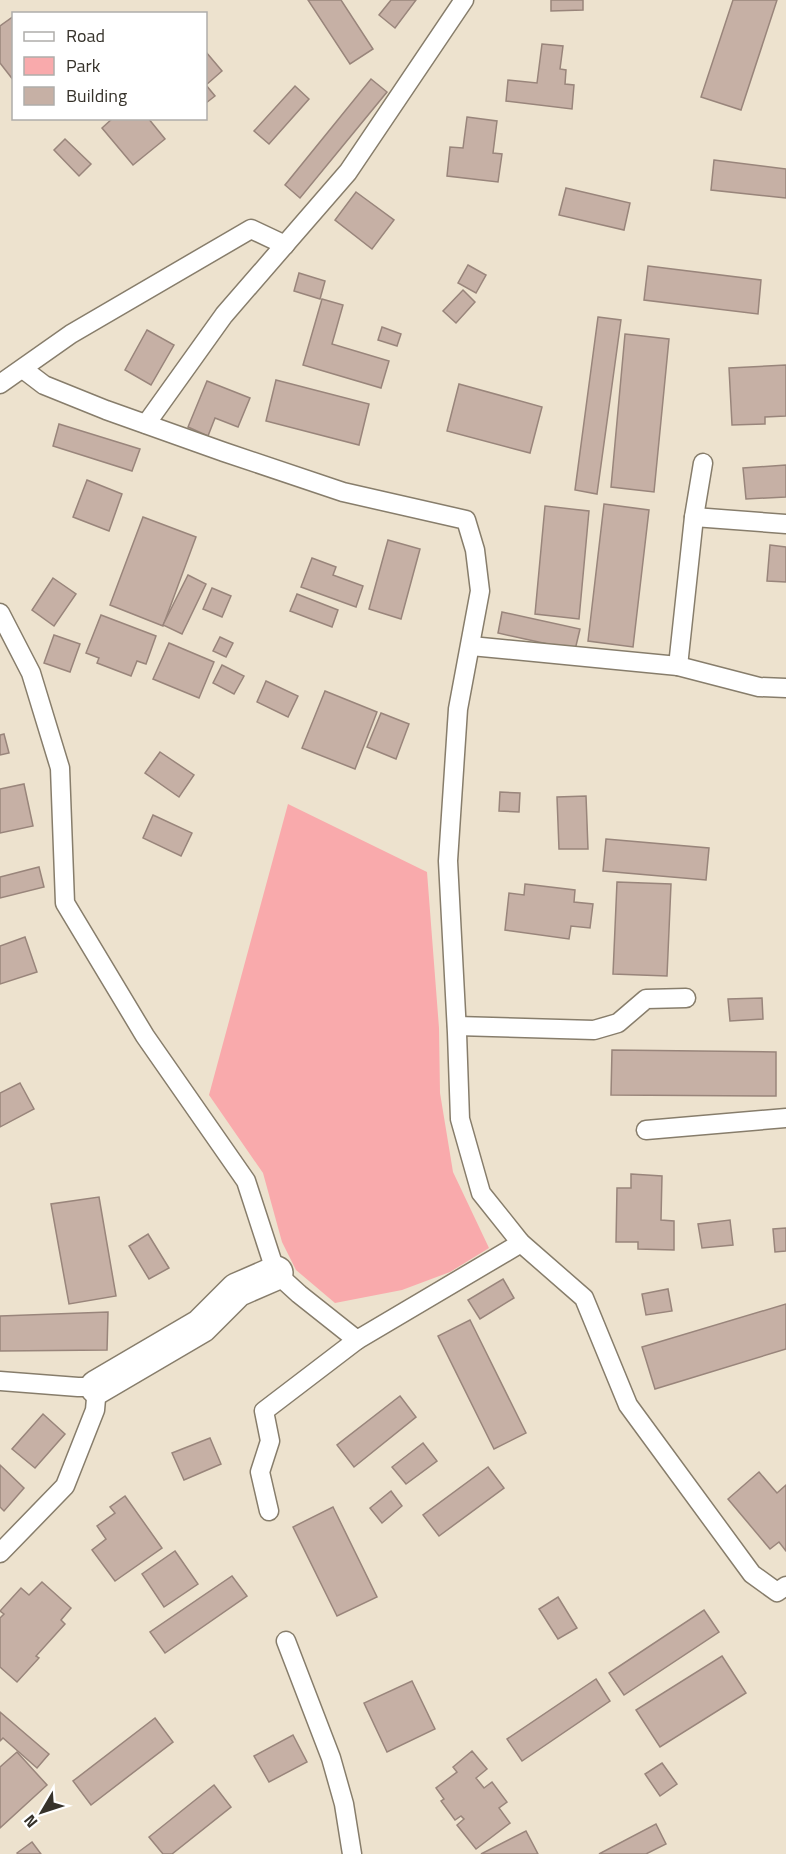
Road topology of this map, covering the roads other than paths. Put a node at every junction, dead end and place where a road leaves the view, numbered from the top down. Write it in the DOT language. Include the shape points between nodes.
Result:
graph roads {
  1 [pos="464,0"];
  2 [pos="285,245"];
  3 [pos="23,369"];
  4 [pos="0,384"];
  5 [pos="146,424"];
  6 [pos="703,462"];
  7 [pos="694,517"];
  8 [pos="786,525"];
  9 [pos="0,613"];
  10 [pos="471,645"];
  11 [pos="678,666"];
  12 [pos="786,688"];
  13 [pos="686,998"];
  14 [pos="457,1026"];
  15 [pos="786,1118"];
  16 [pos="646,1130"];
  17 [pos="521,1243"];
  18 [pos="276,1273"];
  19 [pos="357,1340"];
  20 [pos="0,1381"];
  21 [pos="97,1387"];
  22 [pos="270,1511"];
  23 [pos="0,1553"];
  24 [pos="786,1586"];
  25 [pos="286,1641"];
  26 [pos="352,1854"];
  1 -- 2 [label="lane" via="348,172"];
  2 -- 3 [label="lane" via="251,230 71,334"];
  2 -- 5 [label="lane" via="224,315"];
  3 -- 4 [label="lane"];
  3 -- 5 [label="lane" via="44,385"];
  5 -- 10 [label="lane" via="343,492 466,520 475,550 480,591"];
  6 -- 7 [label="lane"];
  7 -- 8 [label="lane"];
  7 -- 11 [label="lane"];
  9 -- 18 [label="lane" via="31,673 60,768 65,903 145,1036 246,1181"];
  10 -- 11 [label="lane"];
  10 -- 14 [label="lane" via="459,709 448,861"];
  11 -- 12 [label="lane" via="759,687"];
  13 -- 14 [label="lane" via="646,999 618,1023 594,1030"];
  14 -- 17 [label="lane" via="460,1119 481,1193"];
  15 -- 16 [label="lane"];
  17 -- 19 [label="lane"];
  17 -- 24 [label="lane" via="584,1298 628,1405 752,1574 777,1592"];
  18 -- 19 [label="lane"];
  18 -- 21 [label="street" via="237,1290 201,1326"];
  19 -- 22 [label="lane" via="264,1411 270,1441 260,1472"];
  20 -- 21 [label="lane"];
  21 -- 23 [label="lane" via="95,1410 65,1486"];
  25 -- 26 [label="lane" via="331,1758"];
}
